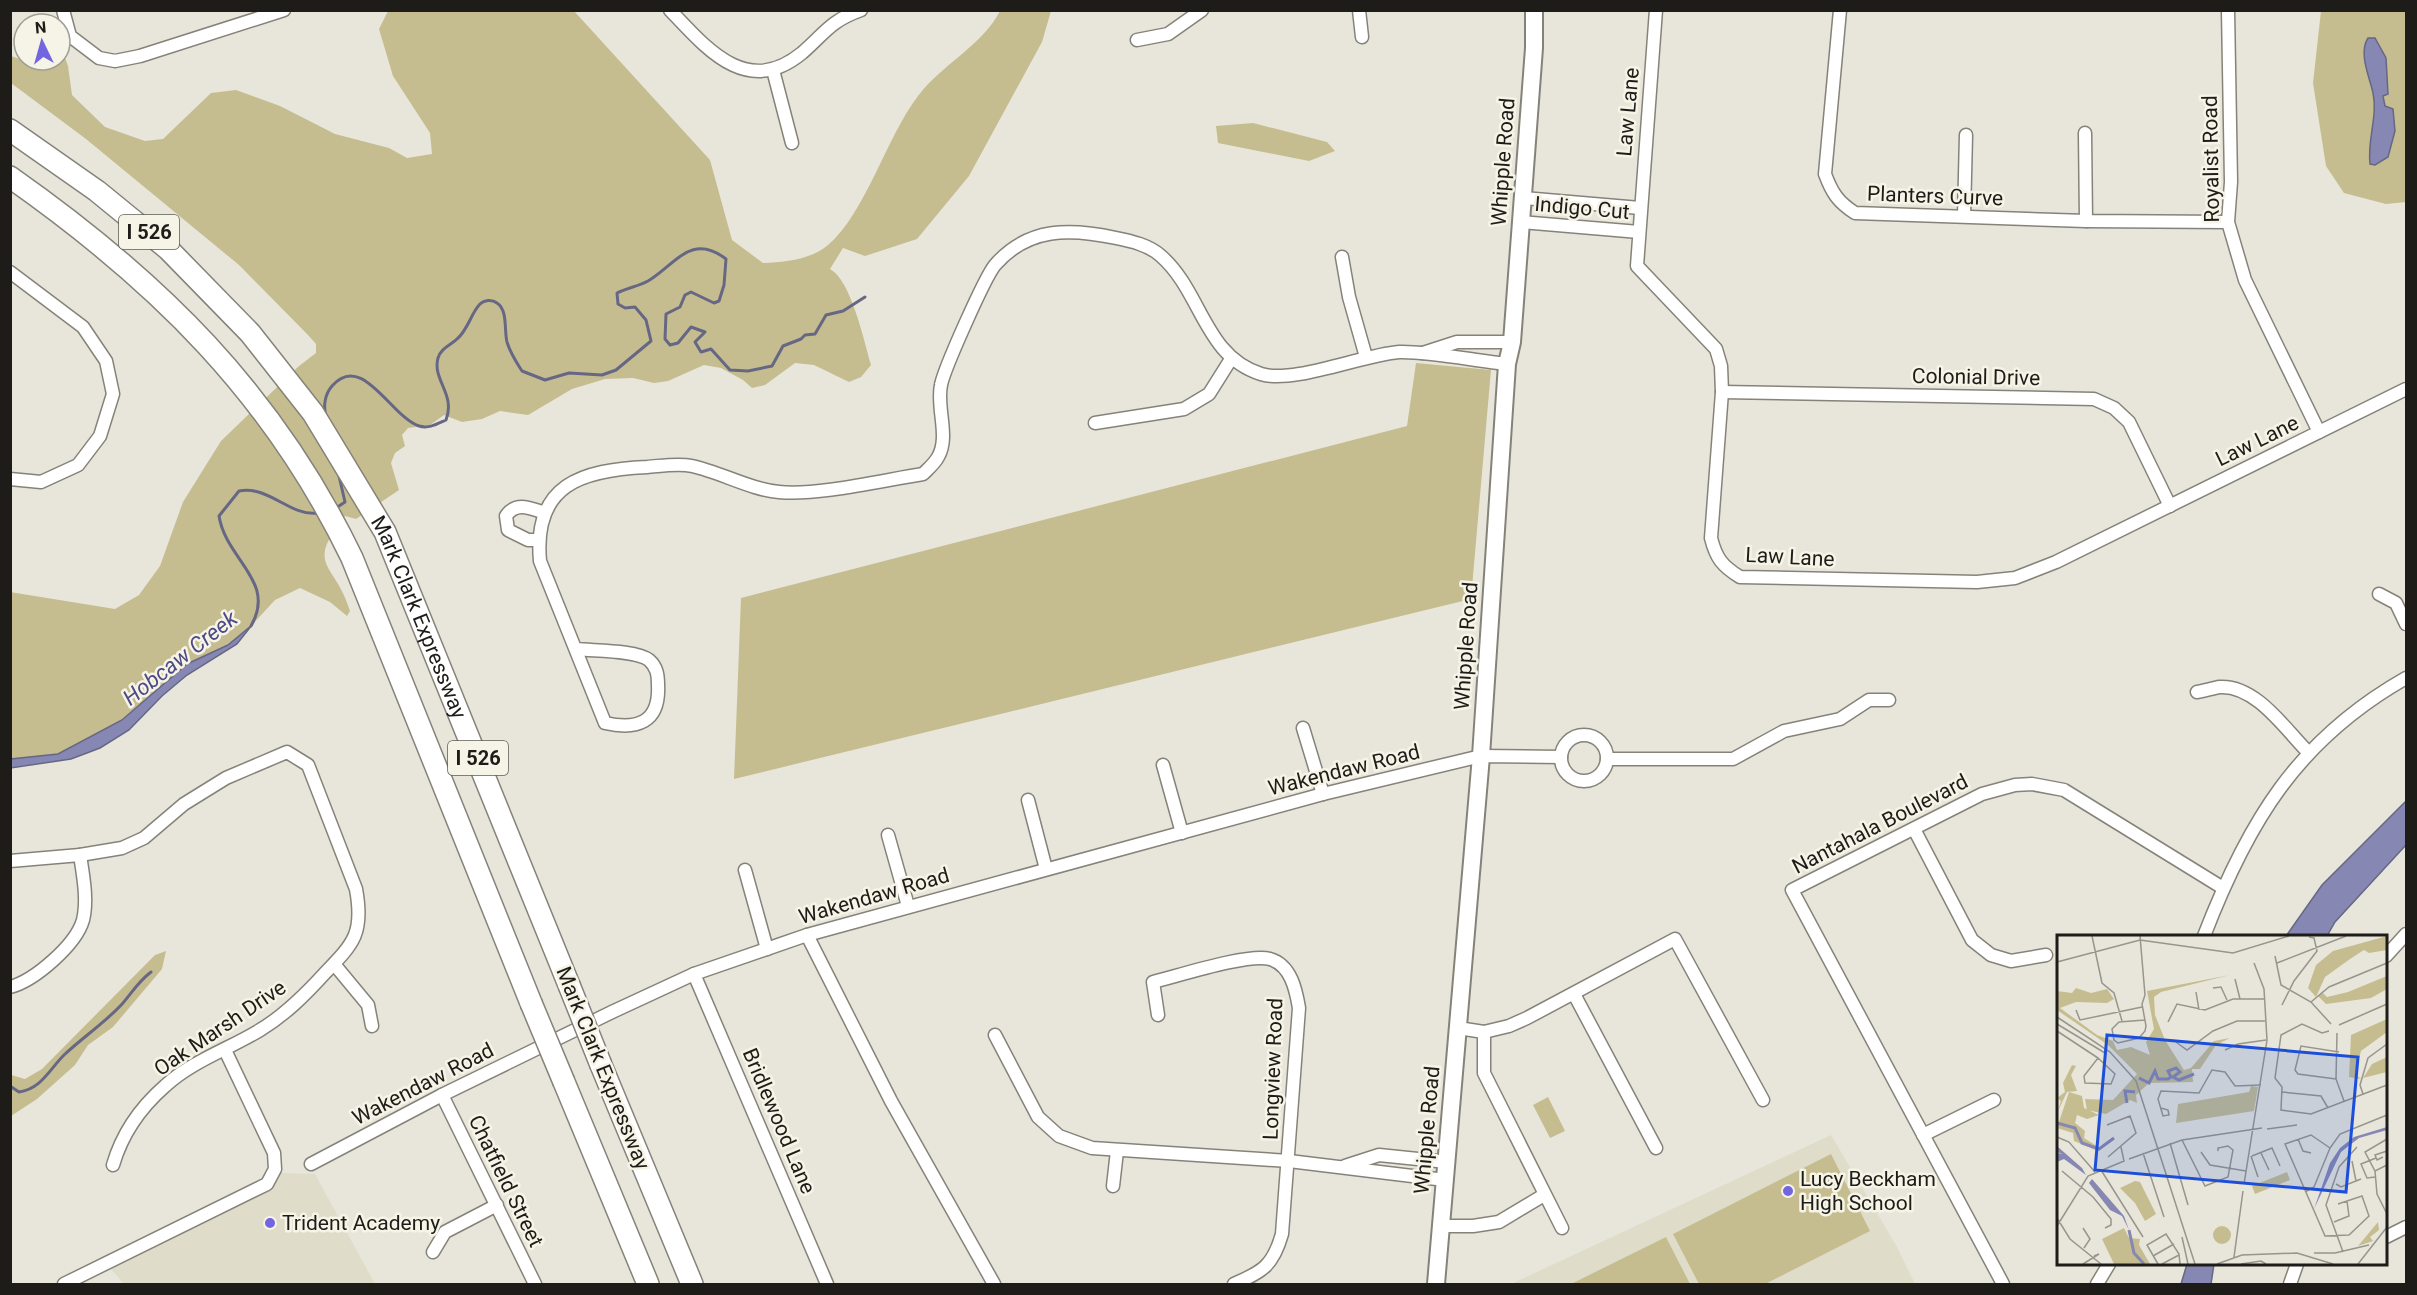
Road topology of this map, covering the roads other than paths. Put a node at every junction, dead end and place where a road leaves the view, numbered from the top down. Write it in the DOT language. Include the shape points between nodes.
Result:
graph roads {
  1 [pos="63,10"];
  2 [pos="284,10"];
  3 [pos="670,10"];
  4 [pos="861,10"];
  5 [pos="1202,10"];
  6 [pos="1359,10"];
  7 [pos="1534,10"];
  8 [pos="1656,10"];
  9 [pos="1840,10"];
  10 [pos="2228,10"];
  11 [pos="1362,37"];
  12 [pos="1137,40"];
  13 [pos="773,70"];
  14 [pos="10,130"];
  15 [pos="2085,133"];
  16 [pos="1966,135"];
  17 [pos="792,143"];
  18 [pos="11,177"];
  19 [pos="1523,198"];
  20 [pos="1640,208"];
  21 [pos="1964,216"];
  22 [pos="2086,221"];
  23 [pos="1521,222"];
  24 [pos="2228,222"];
  25 [pos="1639,232"];
  26 [pos="1342,257"];
  27 [pos="10,272"];
  28 [pos="1512,342"];
  29 [pos="1422,354"];
  30 [pos="1366,357"];
  31 [pos="1231,359"];
  32 [pos="1507,364"];
  33 [pos="2406,389"];
  34 [pos="1722,392"];
  35 [pos="1095,423"];
  36 [pos="2319,432"];
  37 [pos="10,479"];
  38 [pos="2170,506"];
  39 [pos="545,513"];
  40 [pos="538,540"];
  41 [pos="2379,594"];
  42 [pos="2406,624"];
  43 [pos="577,649"];
  44 [pos="2406,678"];
  45 [pos="2197,692"];
  46 [pos="1889,700"];
  47 [pos="1303,728"];
  48 [pos="2308,752"];
  49 [pos="1481,756"];
  50 [pos="1561,757"];
  51 [pos="1607,759"];
  52 [pos="1163,765"];
  53 [pos="1323,794"];
  54 [pos="1028,800"];
  55 [pos="1914,829"];
  56 [pos="1182,833"];
  57 [pos="888,835"];
  58 [pos="80,855"];
  59 [pos="10,861"];
  60 [pos="1046,869"];
  61 [pos="745,870"];
  62 [pos="2223,888"];
  63 [pos="908,906"];
  64 [pos="2406,934"];
  65 [pos="807,935"];
  66 [pos="2204,935"];
  67 [pos="767,949"];
  68 [pos="2387,954"];
  69 [pos="2046,955"];
  70 [pos="334,964"];
  71 [pos="694,974"];
  72 [pos="10,987"];
  73 [pos="1574,994"];
  74 [pos="1158,1015"];
  75 [pos="372,1026"];
  76 [pos="1458,1028"];
  77 [pos="1484,1032"];
  78 [pos="995,1035"];
  79 [pos="225,1050"];
  80 [pos="442,1095"];
  81 [pos="1763,1100"];
  82 [pos="1994,1100"];
  83 [pos="1923,1135"];
  84 [pos="1656,1148"];
  85 [pos="1117,1151"];
  86 [pos="1289,1161"];
  87 [pos="1447,1162"];
  88 [pos="311,1164"];
  89 [pos="113,1165"];
  90 [pos="1341,1168"];
  91 [pos="1445,1180"];
  92 [pos="1113,1186"];
  93 [pos="1544,1195"];
  94 [pos="497,1205"];
  95 [pos="1441,1226"];
  96 [pos="2406,1227"];
  97 [pos="1562,1228"];
  98 [pos="2387,1236"];
  99 [pos="434,1252"];
  100 [pos="2108,1265"];
  101 [pos="2296,1265"];
  102 [pos="64,1284"];
  103 [pos="535,1284"];
  104 [pos="648,1284"];
  105 [pos="692,1284"];
  106 [pos="827,1284"];
  107 [pos="994,1284"];
  108 [pos="1234,1284"];
  109 [pos="1436,1284"];
  110 [pos="2003,1284"];
  111 [pos="2097,1284"];
  112 [pos="2290,1284"];
  1 -- 2 [label="street" via="70,36 99,58 115,61"];
  3 -- 13 [label="street" via="721,60 736,68"];
  4 -- 13 [label="street" via="840,18 800,54"];
  5 -- 12 [label="street" via="1168,34"];
  6 -- 11 [label="street"];
  7 -- 19 [label="main road, Whipple Road"];
  8 -- 20 [label="street, Law Lane"];
  9 -- 21 [label="street, Planters Curve" via="1825,174 1832,194 1855,213"];
  10 -- 24 [label="street, Royalist Road"];
  13 -- 17 [label="street"];
  14 -- 105 [label="highway, Mark Clark Expressway / I 526, bridge" via="137,221 199,279 270,355 313,413 385,532"];
  15 -- 22 [label="street"];
  16 -- 21 [label="street"];
  18 -- 104 [label="highway, Mark Clark Expressway / I 526, bridge" via="95,239 177,312 238,379 289,449 335,523"];
  19 -- 20 [label="street, Indigo Cut"];
  19 -- 23 [label="main road, Whipple Road"];
  20 -- 25 [label="street, Law Lane"];
  21 -- 22 [label="street, Planters Curve"];
  22 -- 24 [label="street, Planters Curve"];
  23 -- 25 [label="street, Indigo Cut"];
  23 -- 28 [label="main road, Whipple Road"];
  24 -- 36 [label="street, Royalist Road" via="2245,280"];
  25 -- 34 [label="street, Law Lane" via="1637,266 1716,349"];
  26 -- 30 [label="street"];
  27 -- 37 [label="street" via="83,327 106,361 113,394 100,436 78,465 41,482"];
  28 -- 29 [label="street" via="1457,342"];
  28 -- 32 [label="main road, Whipple Road"];
  29 -- 30 [label="street" via="1400,352"];
  29 -- 32 [label="street"];
  30 -- 31 [label="street" via="1294,374 1262,375"];
  31 -- 35 [label="street" via="1209,394 1184,409"];
  31 -- 39 [label="street" via="1214,339 1176,272 1160,254 1137,242 1079,230 1055,232 1033,238 993,267 940,386 939,456 923,474 778,492 690,465 608,468 586,474 566,487"];
  32 -- 49 [label="main road, Whipple Road"];
  33 -- 36 [label="street, Law Lane"];
  34 -- 38 [label="street, Colonial Drive" via="2094,399 2114,408 2129,422"];
  34 -- 38 [label="street, Law Lane" via="1711,538 1715,556 1740,578 1977,582 2015,578"];
  36 -- 38 [label="street, Law Lane"];
  39 -- 40 [label="street"];
  39 -- 40 [label="street" via="517,507 506,516 508,530 528,540"];
  40 -- 43 [label="street" via="540,561"];
  41 -- 42 [label="street" via="2396,603"];
  43 -- 43 [label="street" via="604,723 624,727 641,724 656,711 656,668 648,659"];
  44 -- 48 [label="street" via="2344,720"];
  45 -- 48 [label="street" via="2221,687 2241,690"];
  46 -- 51 [label="street" via="1869,700 1840,719 1784,731 1732,759"];
  47 -- 53 [label="street"];
  48 -- 62 [label="street" via="2247,838"];
  49 -- 50 [label="street, Wakendaw Road"];
  49 -- 53 [label="street, Wakendaw Road"];
  49 -- 76 [label="main road, Whipple Road"];
  50 -- 51 [label="street" via="1571,739 1585,735 1603,746"];
  50 -- 51 [label="street" via="1571,778 1587,781 1601,774"];
  52 -- 56 [label="street"];
  53 -- 56 [label="street, Wakendaw Road"];
  54 -- 60 [label="street"];
  55 -- 62 [label="street, Nantahala Boulevard" via="1998,787 2048,786 2064,790"];
  55 -- 69 [label="street" via="1972,940 1991,955 2011,961"];
  55 -- 83 [label="street, Nantahala Boulevard" via="1792,890"];
  56 -- 60 [label="street, Wakendaw Road"];
  57 -- 63 [label="street"];
  58 -- 59 [label="street, Oak Marsh Drive"];
  58 -- 70 [label="street, Oak Marsh Drive" via="122,848 144,838 184,804 226,778 287,752 308,765 356,889 358,928 348,951"];
  58 -- 72 [label="street" via="83,920 75,937 26,983"];
  60 -- 63 [label="street, Wakendaw Road"];
  61 -- 67 [label="street"];
  62 -- 66 [label="street"];
  63 -- 65 [label="street, Wakendaw Road"];
  64 -- 68 [label="street"];
  65 -- 67 [label="street, Wakendaw Road"];
  65 -- 107 [label="street" via="891,1101"];
  67 -- 71 [label="street, Wakendaw Road"];
  70 -- 75 [label="street" via="368,1005"];
  70 -- 79 [label="street, Oak Marsh Drive" via="293,1007"];
  71 -- 80 [label="street, Wakendaw Road"];
  71 -- 106 [label="street, Bridlewood Lane"];
  73 -- 77 [label="street" via="1509,1026"];
  73 -- 81 [label="street" via="1675,939"];
  73 -- 84 [label="street"];
  74 -- 86 [label="street, Longview Road" via="1153,982 1250,958 1271,959 1287,971 1296,988 1299,1008"];
  76 -- 77 [label="street"];
  76 -- 87 [label="main road, Whipple Road"];
  77 -- 93 [label="street" via="1484,1073"];
  78 -- 85 [label="street" via="1038,1117 1059,1136 1092,1148"];
  79 -- 89 [label="street, Oak Marsh Drive" via="182,1072 150,1101 120,1140"];
  79 -- 102 [label="street" via="274,1153 275,1169 267,1184"];
  80 -- 88 [label="street, Wakendaw Road"];
  80 -- 94 [label="street, Chatfield Street"];
  82 -- 83 [label="street"];
  83 -- 110 [label="street, Nantahala Boulevard"];
  85 -- 86 [label="street"];
  85 -- 92 [label="street"];
  86 -- 90 [label="street"];
  86 -- 108 [label="street, Longview Road" via="1278,1250 1260,1273"];
  87 -- 90 [label="street" via="1379,1155"];
  87 -- 91 [label="main road, Whipple Road"];
  90 -- 91 [label="street"];
  91 -- 95 [label="main road, Whipple Road"];
  93 -- 95 [label="street" via="1498,1222"];
  93 -- 97 [label="street"];
  94 -- 99 [label="street" via="445,1232"];
  94 -- 103 [label="street, Chatfield Street"];
  95 -- 109 [label="main road, Whipple Road"];
  96 -- 98 [label="street"];
  100 -- 111 [label="street"];
  101 -- 112 [label="street"];
}
